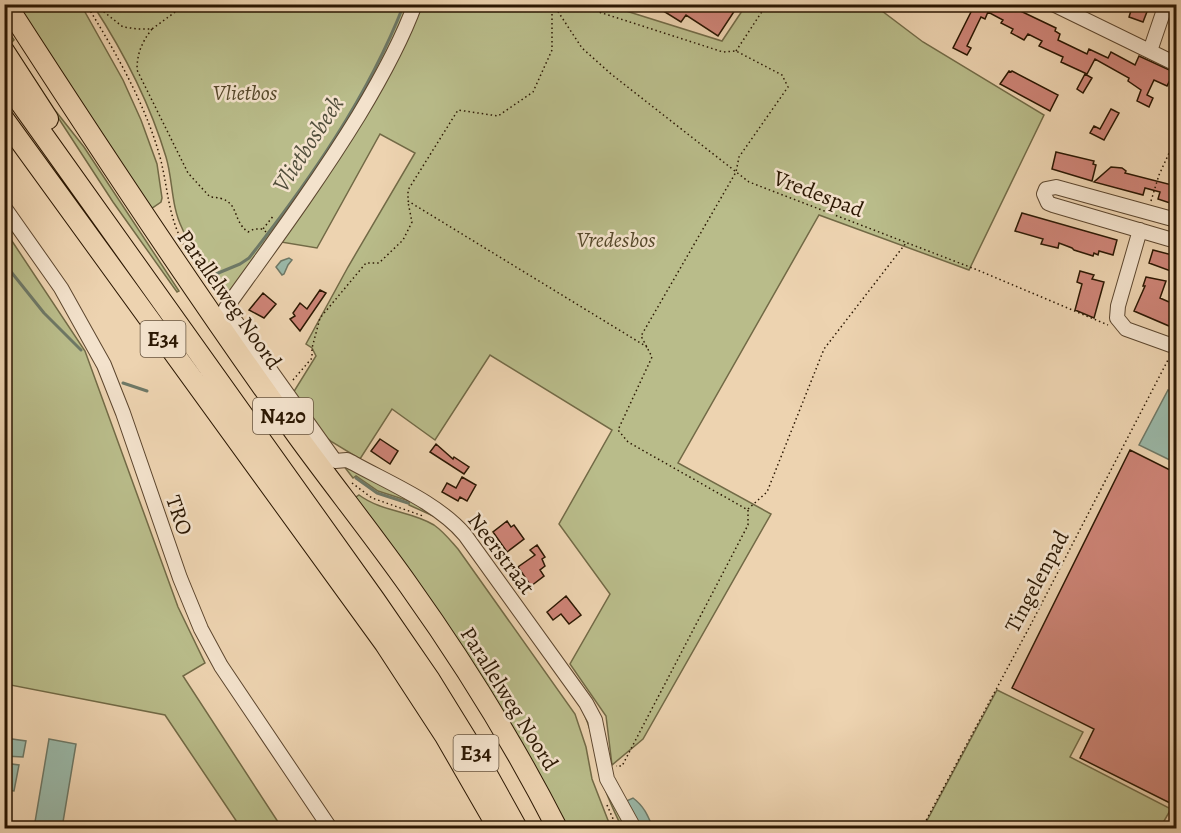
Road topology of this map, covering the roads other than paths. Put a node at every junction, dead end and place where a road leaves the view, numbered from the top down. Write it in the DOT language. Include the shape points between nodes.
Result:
graph roads {
  1 [pos="6,4"];
  2 [pos="415,4"];
  3 [pos="1053,4"];
  4 [pos="1166,4"];
  5 [pos="4,19"];
  6 [pos="4,51"];
  7 [pos="1150,51"];
  8 [pos="1176,64"];
  9 [pos="4,80"];
  10 [pos="4,119"];
  11 [pos="4,207"];
  12 [pos="1176,220"];
  13 [pos="108,223"];
  14 [pos="1140,230"];
  15 [pos="1176,241"];
  16 [pos="1176,347"];
  17 [pos="330,828"];
  18 [pos="498,828"];
  19 [pos="517,828"];
  20 [pos="547,828"];
  21 [pos="557,828"];
  22 [pos="634,828"];
  1 -- 21 [label="highway, Parallelweg Noord / N420" via="172,259 456,654"];
  2 -- 22 [label="street, Neerstraat" via="389,61 345,139 226,308 334,461 347,460 382,479 455,523 465,535 586,703 595,720 607,779"];
  3 -- 7 [label="street"];
  4 -- 7 [label="street"];
  5 -- 20 [label="highway, Parallelweg Noord / N420" via="167,267 444,653 494,732"];
  6 -- 13 [label="highway"];
  7 -- 8 [label="street"];
  9 -- 13 [label="highway, E34"];
  10 -- 18 [label="highway, E34" via="385,644"];
  11 -- 17 [label="street, TRO" via="62,288 104,365 201,629 221,666"];
  12 -- 14 [label="street" via="1056,187 1046,189 1048,203"];
  13 -- 19 [label="highway, E34" via="430,680"];
  14 -- 15 [label="street"];
  14 -- 16 [label="street" via="1117,318 1126,329"];
}
